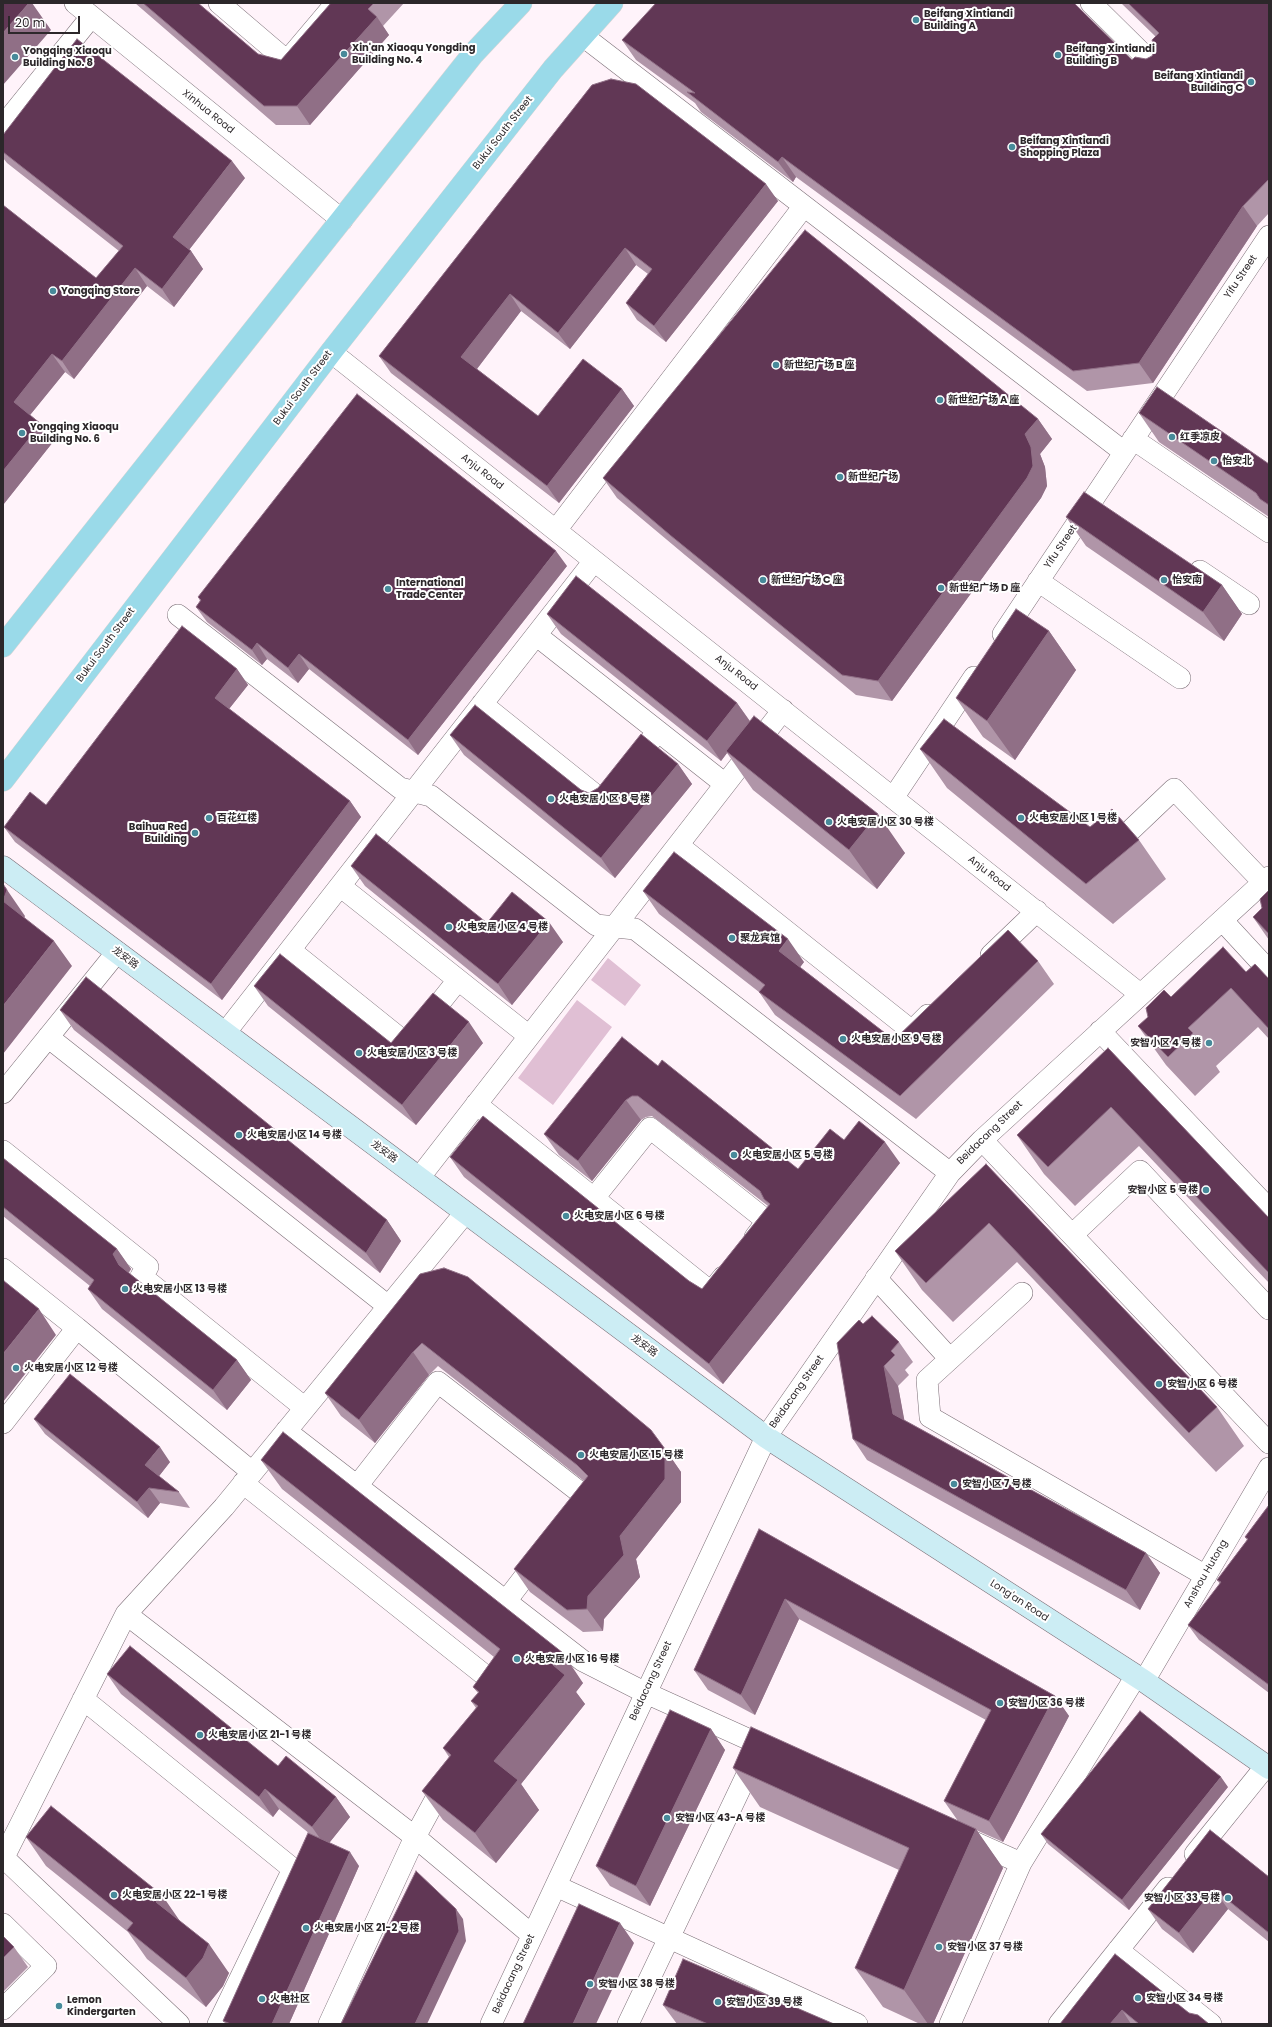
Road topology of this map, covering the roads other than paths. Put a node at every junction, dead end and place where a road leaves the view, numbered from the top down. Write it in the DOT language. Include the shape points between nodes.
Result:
graph roads {
  1 [pos="75,3"];
  2 [pos="219,3"];
  3 [pos="336,3"];
  4 [pos="521,3"];
  5 [pos="612,3"];
  6 [pos="1091,3"];
  7 [pos="92,16"];
  8 [pos="583,36"];
  9 [pos="1157,68"];
  10 [pos="3,126"];
  11 [pos="804,206"];
  12 [pos="342,220"];
  13 [pos="1269,236"];
  14 [pos="331,352"];
  15 [pos="1129,446"];
  16 [pos="556,530"];
  17 [pos="1269,532"];
  18 [pos="1184,560"];
  19 [pos="594,561"];
  20 [pos="1038,581"];
  21 [pos="1248,604"];
  22 [pos="178,615"];
  23 [pos="536,635"];
  24 [pos="3,646"];
  25 [pos="1180,678"];
  26 [pos="482,704"];
  27 [pos="783,710"];
  28 [pos="658,731"];
  29 [pos="3,780"];
  30 [pos="725,784"];
  31 [pos="413,792"];
  32 [pos="893,798"];
  33 [pos="1095,833"];
  34 [pos="678,845"];
  35 [pos="3,867"];
  36 [pos="1266,879"];
  37 [pos="340,886"];
  38 [pos="1036,911"];
  39 [pos="1222,920"];
  40 [pos="614,927"];
  41 [pos="290,950"];
  42 [pos="117,952"];
  43 [pos="980,966"];
  44 [pos="1269,970"];
  45 [pos="458,980"];
  46 [pos="1140,994"];
  47 [pos="940,1004"];
  48 [pos="1100,1031"];
  49 [pos="225,1033"];
  50 [pos="529,1036"];
  51 [pos="48,1037"];
  52 [pos="3,1093"];
  53 [pos="476,1104"];
  54 [pos="982,1140"];
  55 [pos="3,1151"];
  56 [pos="950,1173"];
  57 [pos="419,1178"];
  58 [pos="594,1198"];
  59 [pos="1269,1209"];
  60 [pos="465,1212"];
  61 [pos="1072,1235"];
  62 [pos="3,1268"];
  63 [pos="876,1278"];
  64 [pos="1022,1293"];
  65 [pos="388,1306"];
  66 [pos="1269,1309"];
  67 [pos="78,1328"];
  68 [pos="950,1359"];
  69 [pos="305,1408"];
  70 [pos="3,1423"];
  71 [pos="286,1431"];
  72 [pos="766,1437"];
  73 [pos="1269,1443"];
  74 [pos="1269,1468"];
  75 [pos="247,1478"];
  76 [pos="357,1486"];
  77 [pos="1206,1576"];
  78 [pos="506,1601"];
  79 [pos="126,1614"];
  80 [pos="1140,1678"];
  81 [pos="646,1693"];
  82 [pos="83,1699"];
  83 [pos="482,1713"];
  84 [pos="456,1761"];
  85 [pos="1267,1767"];
  86 [pos="949,1830"];
  87 [pos="415,1837"];
  88 [pos="3,1858"];
  89 [pos="1021,1863"];
  90 [pos="556,1886"];
  91 [pos="3,1924"];
  92 [pos="532,1935"];
  93 [pos="668,1937"];
  94 [pos="1118,1950"];
  95 [pos="3,2009"];
  96 [pos="179,2024"];
  97 [pos="218,2024"];
  98 [pos="329,2024"];
  99 [pos="491,2024"];
  100 [pos="628,2024"];
  101 [pos="857,2024"];
  102 [pos="950,2024"];
  103 [pos="1059,2024"];
  104 [pos="1211,2024"];
  1 -- 7 [label="street, Xinhua Road"];
  2 -- 3 [label="street" via="286,61"];
  4 -- 12 [label="main road" via="473,54"];
  5 -- 8 [label="main road, Bukui South Street"];
  6 -- 9 [label="street"];
  7 -- 10 [label="street"];
  7 -- 12 [label="street, Xinhua Road"];
  8 -- 11 [label="street"];
  8 -- 14 [label="main road, Bukui South Street" via="553,69"];
  11 -- 15 [label="street"];
  11 -- 16 [label="street"];
  12 -- 24 [label="main road"];
  13 -- 15 [label="street, Yifu Street"];
  14 -- 16 [label="street, Anju Road"];
  14 -- 29 [label="main road, Bukui South Street"];
  15 -- 17 [label="street"];
  15 -- 20 [label="street, Yifu Street" via="1100,503"];
  16 -- 19 [label="street, Anju Road"];
  18 -- 21 [label="street"];
  19 -- 23 [label="street"];
  19 -- 27 [label="street, Anju Road"];
  20 -- 25 [label="street"];
  20 -- 32 [label="street, Yifu Street" via="989,655 950,727"];
  22 -- 31 [label="street" via="400,788"];
  23 -- 26 [label="street"];
  23 -- 28 [label="street"];
  26 -- 28 [label="street" via="603,801"];
  26 -- 31 [label="street"];
  27 -- 30 [label="street"];
  27 -- 32 [label="street, Anju Road"];
  28 -- 30 [label="street"];
  30 -- 34 [label="street"];
  31 -- 37 [label="street"];
  31 -- 40 [label="street" via="431,796 596,925"];
  32 -- 38 [label="street, Anju Road"];
  33 -- 36 [label="street" via="1114,847 1174,789"];
  34 -- 40 [label="street"];
  34 -- 47 [label="street" via="912,1031"];
  35 -- 42 [label="street, 龙安路"];
  36 -- 39 [label="street, Beidacang Street"];
  37 -- 41 [label="street"];
  37 -- 45 [label="street"];
  38 -- 43 [label="street"];
  38 -- 46 [label="street, Anju Road"];
  39 -- 44 [label="street"];
  39 -- 46 [label="street, Beidacang Street"];
  40 -- 50 [label="street"];
  40 -- 56 [label="street" via="635,929"];
  41 -- 45 [label="street" via="407,1044"];
  41 -- 49 [label="street"];
  42 -- 49 [label="street, 龙安路"];
  42 -- 51 [label="street"];
  45 -- 50 [label="street"];
  46 -- 48 [label="street, Beidacang Street"];
  48 -- 54 [label="street, Beidacang Street"];
  48 -- 59 [label="street"];
  49 -- 57 [label="street, 龙安路"];
  50 -- 53 [label="street"];
  51 -- 52 [label="street"];
  51 -- 65 [label="street"];
  53 -- 57 [label="street"];
  53 -- 58 [label="street"];
  54 -- 56 [label="street, Beidacang Street"];
  54 -- 61 [label="street"];
  55 -- 69 [label="street" via="148,1267 142,1276"];
  56 -- 63 [label="street, Beidacang Street"];
  57 -- 60 [label="street, 龙安路"];
  58 -- 58 [label="street" via="711,1292 767,1221 650,1128"];
  60 -- 65 [label="street"];
  60 -- 72 [label="street, 龙安路"];
  61 -- 66 [label="street" via="1140,1171"];
  61 -- 73 [label="street"];
  62 -- 67 [label="street"];
  63 -- 68 [label="street"];
  63 -- 72 [label="street, Beidacang Street"];
  64 -- 68 [label="street"];
  65 -- 69 [label="street"];
  67 -- 70 [label="street"];
  67 -- 75 [label="street"];
  68 -- 77 [label="street" via="927,1380 930,1417"];
  69 -- 71 [label="street"];
  71 -- 75 [label="street"];
  71 -- 76 [label="street"];
  72 -- 80 [label="street, Long'an Road"];
  72 -- 81 [label="street, Beidacang Street"];
  74 -- 77 [label="street, Anshou Hutong"];
  75 -- 79 [label="street"];
  75 -- 83 [label="street" via="497,1685"];
  76 -- 78 [label="street"];
  76 -- 78 [label="street" via="438,1382 586,1497"];
  77 -- 80 [label="street, Anshou Hutong"];
  78 -- 81 [label="street" via="583,1661"];
  79 -- 82 [label="street"];
  79 -- 87 [label="street"];
  80 -- 85 [label="street, Long'an Road"];
  80 -- 89 [label="street, Anshou Hutong"];
  81 -- 90 [label="street, Beidacang Street"];
  81 -- 93 [label="street" via="768,1748"];
  82 -- 88 [label="street"];
  82 -- 97 [label="street" via="293,1869"];
  84 -- 87 [label="street"];
  85 -- 94 [label="street"];
  86 -- 89 [label="street"];
  87 -- 92 [label="street"];
  87 -- 98 [label="street"];
  88 -- 96 [label="street"];
  89 -- 102 [label="street, Anshou Hutong"];
  90 -- 92 [label="street, Beidacang Street"];
  90 -- 93 [label="street"];
  91 -- 95 [label="street" via="46,1966"];
  92 -- 99 [label="street, Beidacang Street"];
  93 -- 100 [label="street"];
  93 -- 101 [label="street"];
  94 -- 103 [label="street"];
  94 -- 104 [label="street"];
}
